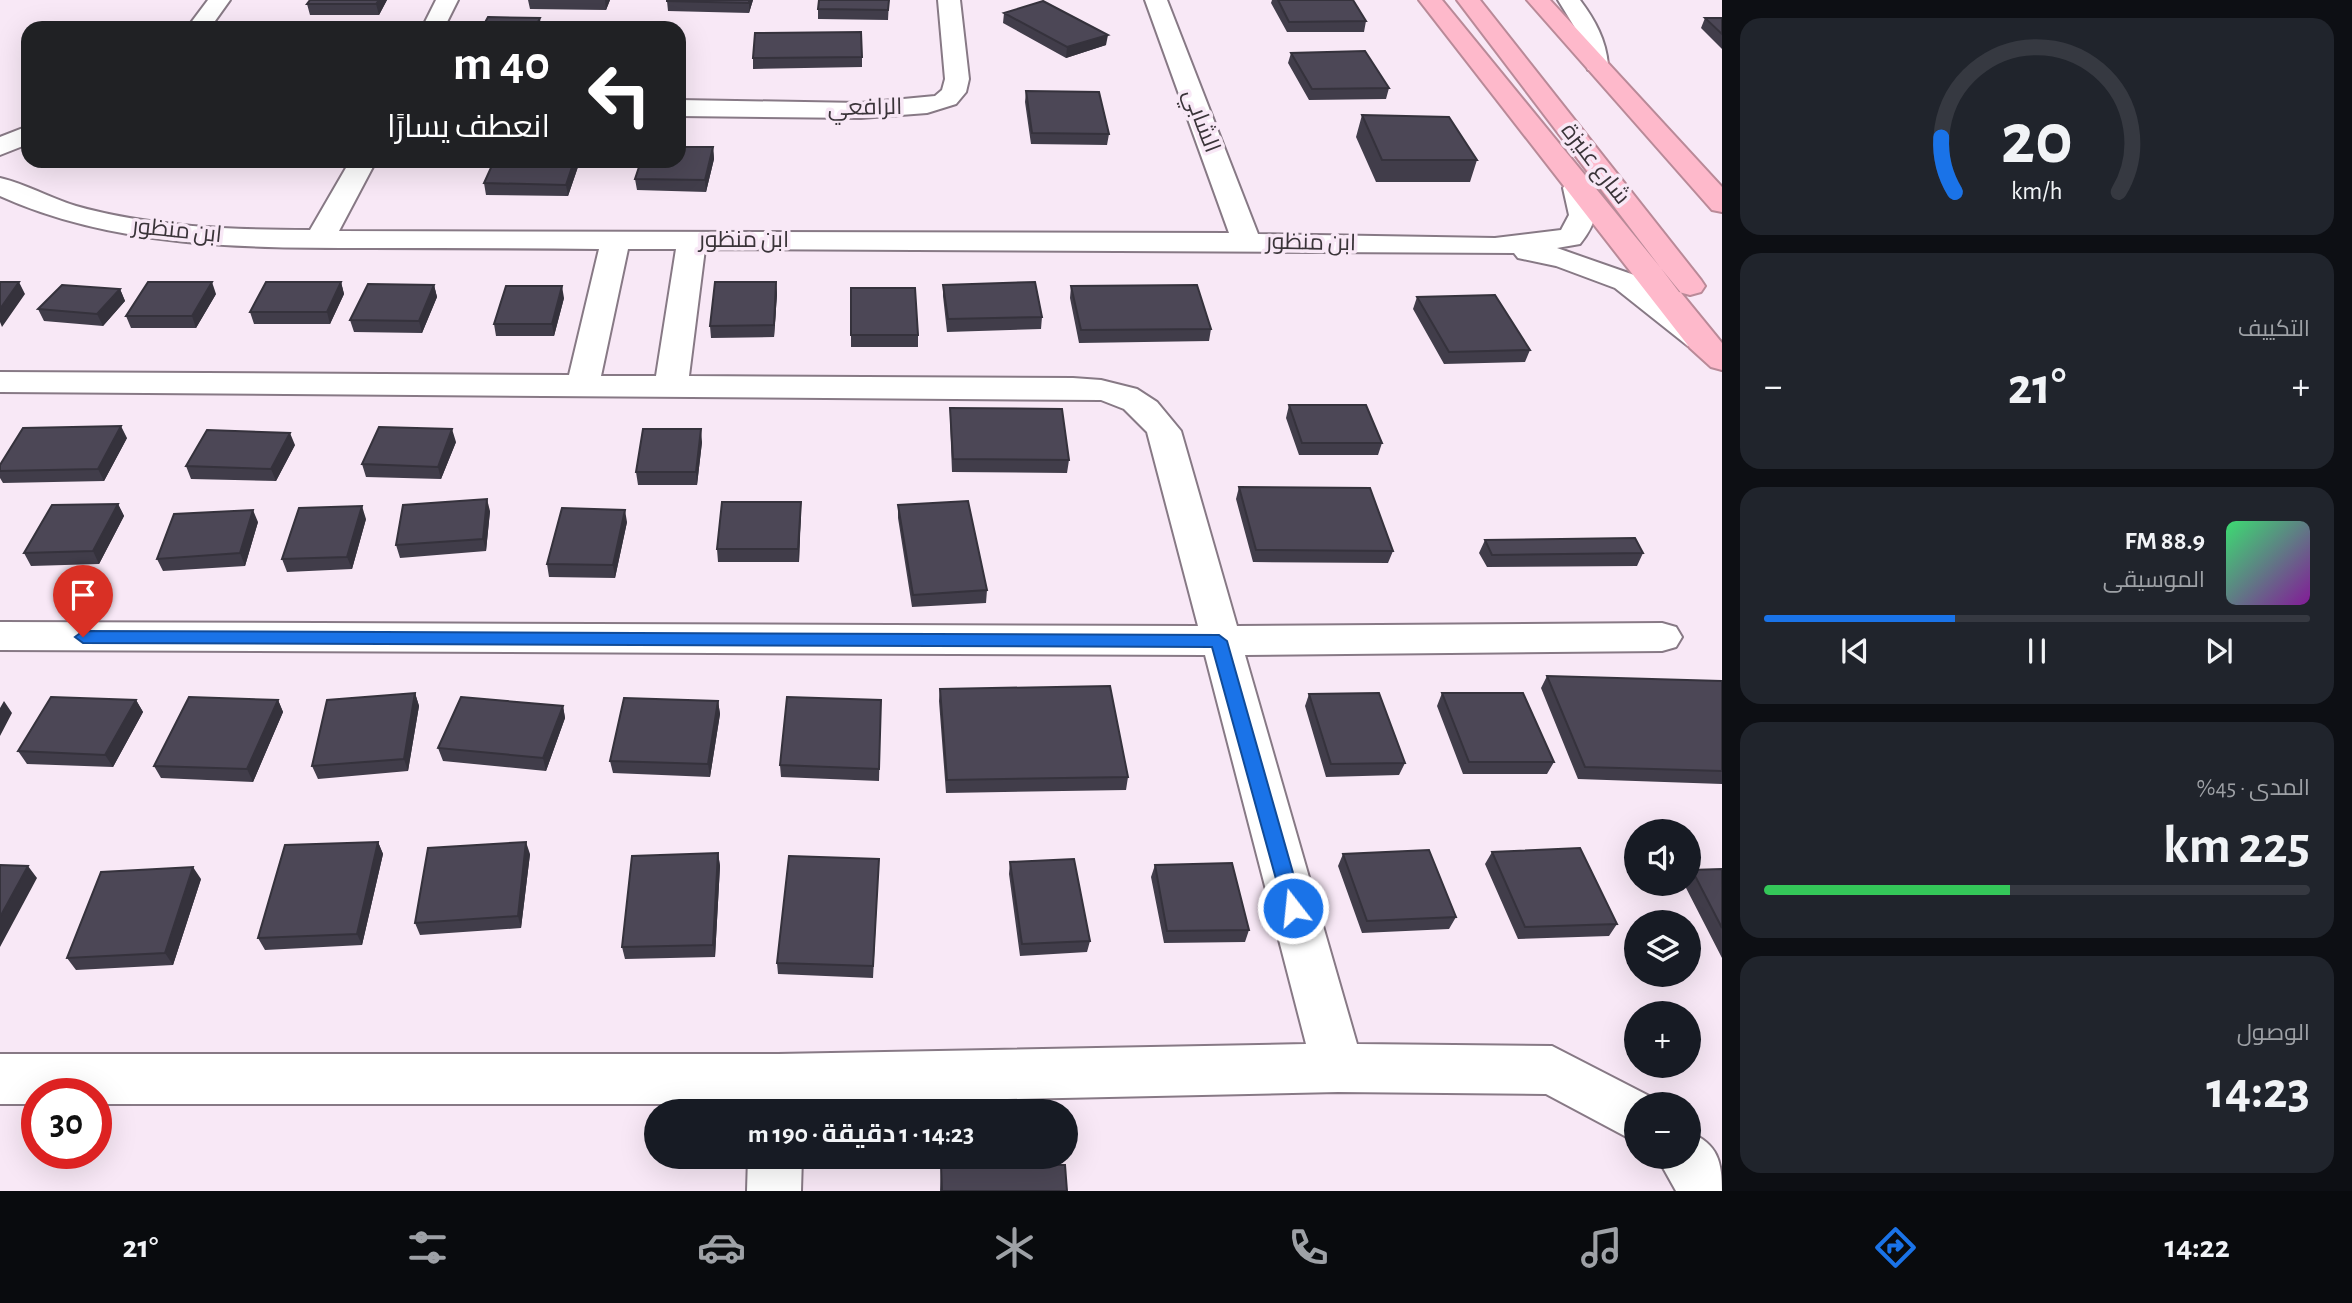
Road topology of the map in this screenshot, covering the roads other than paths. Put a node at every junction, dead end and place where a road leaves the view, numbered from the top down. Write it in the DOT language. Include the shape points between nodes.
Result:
graph roads {
  1 [pos="219,0"];
  2 [pos="447,0"];
  3 [pos="949,0"];
  4 [pos="1156,0"];
  5 [pos="1430,0"];
  6 [pos="1468,0"];
  7 [pos="1538,0"];
  8 [pos="1569,0"];
  9 [pos="203,21"];
  10 [pos="436,21"];
  11 [pos="1596,65"];
  12 [pos="686,108"];
  13 [pos="21,137"];
  14 [pos="0,147"];
  15 [pos="359,168"];
  16 [pos="0,186"];
  17 [pos="1577,188"];
  18 [pos="1722,204"];
  19 [pos="320,239"];
  20 [pos="615,240"];
  21 [pos="692,240"];
  22 [pos="1247,242"];
  23 [pos="1495,247"];
  24 [pos="1715,343"];
  25 [pos="0,382"];
  26 [pos="583,384"];
  27 [pos="671,385"];
  28 [pos="0,636"];
  29 [pos="1662,637"];
  30 [pos="1219,641"];
  31 [pos="1338,1068"];
  32 [pos="0,1079"];
  33 [pos="778,1095"];
  34 [pos="1624,1110"];
  35 [pos="775,1169"];
  36 [pos="1693,1169"];
  37 [pos="774,1191"];
  38 [pos="1709,1191"];
  1 -- 9 [label="street"];
  2 -- 10 [label="street"];
  3 -- 12 [label="street, الرافعي" via="957,79 955,91 943,102 898,108"];
  4 -- 22 [label="street, الشابي"];
  5 -- 17 [label="highway"];
  6 -- 24 [label="highway, شارع عنيزة"];
  7 -- 11 [label="highway"];
  8 -- 11 [label="street" via="1595,43"];
  11 -- 18 [label="highway"];
  13 -- 14 [label="street"];
  15 -- 19 [label="street"];
  16 -- 19 [label="street, ابن منظور" via="57,210 158,231"];
  17 -- 23 [label="street, ابن منظور" via="1583,224 1570,239"];
  17 -- 24 [label="highway"];
  19 -- 20 [label="street, ابن منظور"];
  20 -- 21 [label="street, ابن منظور"];
  20 -- 26 [label="street"];
  21 -- 22 [label="street, ابن منظور"];
  21 -- 27 [label="street"];
  22 -- 23 [label="street, ابن منظور"];
  23 -- 24 [label="street, ابن منظور" via="1563,258 1626,282"];
  25 -- 26 [label="street"];
  26 -- 27 [label="street"];
  27 -- 30 [label="street" via="1073,388 1102,389 1131,398 1150,411 1164,430"];
  28 -- 30 [label="street"];
  29 -- 30 [label="street"];
  30 -- 31 [label="street"];
  31 -- 33 [label="street"];
  31 -- 34 [label="street" via="1552,1070"];
  32 -- 33 [label="street"];
  35 -- 37 [label="street"];
  36 -- 38 [label="street"];
}
